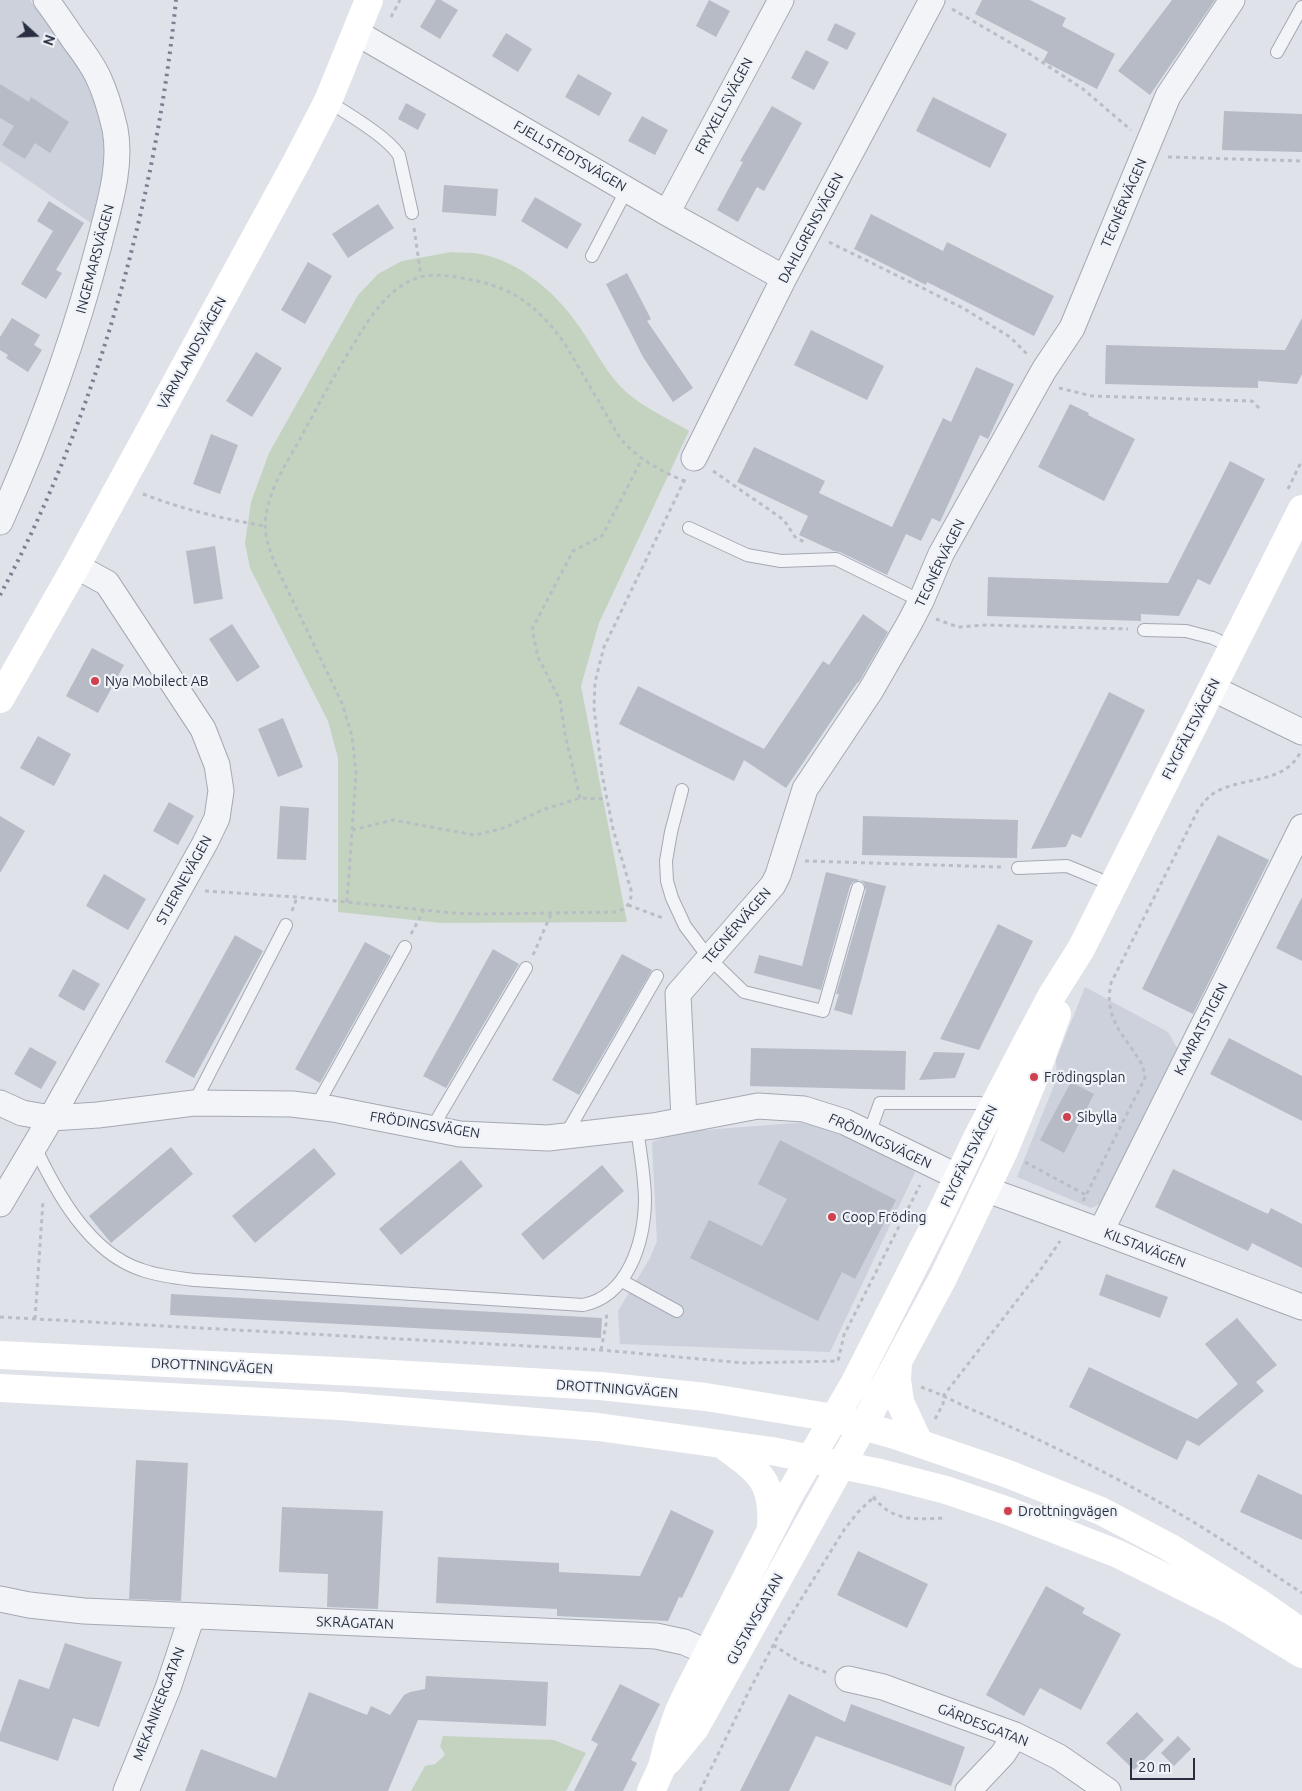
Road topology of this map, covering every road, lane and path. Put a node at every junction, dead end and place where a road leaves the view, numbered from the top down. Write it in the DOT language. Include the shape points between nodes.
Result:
graph roads {
  1 [pos="46,0"];
  2 [pos="369,0"];
  3 [pos="781,0"];
  4 [pos="1232,0"];
  5 [pos="938,2"];
  6 [pos="1302,7"];
  7 [pos="357,34"];
  8 [pos="1277,52"];
  9 [pos="328,101"];
  10 [pos="1147,149"];
  11 [pos="1302,161"];
  12 [pos="627,189"];
  13 [pos="412,213"];
  14 [pos="667,213"];
  15 [pos="808,232"];
  16 [pos="592,256"];
  17 [pos="422,276"];
  18 [pos="784,278"];
  19 [pos="1040,377"];
  20 [pos="1261,410"];
  21 [pos="694,458"];
  22 [pos="642,459"];
  23 [pos="684,481"];
  24 [pos="138,492"];
  25 [pos="1302,509"];
  26 [pos="0,522"];
  27 [pos="265,526"];
  28 [pos="689,528"];
  29 [pos="836,559"];
  30 [pos="76,566"];
  31 [pos="921,601"];
  32 [pos="1144,630"];
  33 [pos="1232,647"];
  34 [pos="1212,688"];
  35 [pos="0,699"];
  36 [pos="1302,732"];
  37 [pos="1302,750"];
  38 [pos="682,790"];
  39 [pos="580,798"];
  40 [pos="607,798"];
  41 [pos="1302,828"];
  42 [pos="352,830"];
  43 [pos="782,860"];
  44 [pos="1018,868"];
  45 [pos="1113,885"];
  46 [pos="858,888"];
  47 [pos="179,889"];
  48 [pos="347,902"];
  49 [pos="628,905"];
  50 [pos="424,910"];
  51 [pos="552,912"];
  52 [pos="286,925"];
  53 [pos="685,926"];
  54 [pos="404,947"];
  55 [pos="1081,949"];
  56 [pos="709,958"];
  57 [pos="526,968"];
  58 [pos="657,976"];
  59 [pos="0,1103"];
  60 [pos="194,1103"];
  61 [pos="980,1103"];
  62 [pos="316,1107"];
  63 [pos="51,1118"];
  64 [pos="684,1120"];
  65 [pos="432,1128"];
  66 [pos="637,1128"];
  67 [pos="869,1134"];
  68 [pos="565,1136"];
  69 [pos="34,1145"];
  70 [pos="1021,1160"];
  71 [pos="45,1168"];
  72 [pos="958,1177"];
  73 [pos="987,1190"];
  74 [pos="1086,1195"];
  75 [pos="0,1204"];
  76 [pos="1073,1220"];
  77 [pos="1101,1231"];
  78 [pos="622,1281"];
  79 [pos="603,1299"];
  80 [pos="1302,1307"];
  81 [pos="677,1311"];
  82 [pos="0,1318"];
  83 [pos="35,1319"];
  84 [pos="849,1324"];
  85 [pos="601,1350"];
  86 [pos="0,1355"];
  87 [pos="898,1361"];
  88 [pos="916,1385"];
  89 [pos="0,1388"];
  90 [pos="944,1395"];
  91 [pos="834,1418"];
  92 [pos="934,1420"];
  93 [pos="863,1426"];
  94 [pos="919,1443"];
  95 [pos="721,1444"];
  96 [pos="810,1459"];
  97 [pos="841,1465"];
  98 [pos="878,1493"];
  99 [pos="873,1498"];
  100 [pos="946,1518"];
  101 [pos="770,1532"];
  102 [pos="1302,1593"];
  103 [pos="0,1599"];
  104 [pos="192,1616"];
  105 [pos="1302,1632"];
  106 [pos="773,1645"];
  107 [pos="1302,1654"];
  108 [pos="719,1659"];
  109 [pos="848,1679"];
  110 [pos="1015,1735"];
  111 [pos="657,1779"];
  112 [pos="126,1791"];
  113 [pos="700,1791"];
  114 [pos="968,1791"];
  115 [pos="1108,1791"];
  1 -- 26 [label="street, INGEMARSVÄGEN" via="98,78 115,131 116,161 113,190 67,354"];
  2 -- 7 [label="main road, VÄRMLANDSVÄGEN"];
  3 -- 14 [label="street, FRYXELLSVÄGEN"];
  4 -- 10 [label="street, TEGNÉRVÄGEN" via="1168,96"];
  5 -- 10 [label="path" via="1075,84 1138,136"];
  5 -- 15 [label="street, DAHLGRENSVÄGEN"];
  6 -- 8 [label="lane"];
  7 -- 9 [label="main road, VÄRMLANDSVÄGEN"];
  7 -- 12 [label="street, FJELLSTEDTSVÄGEN"];
  9 -- 13 [label="lane" via="396,150"];
  9 -- 30 [label="main road, VÄRMLANDSVÄGEN"];
  10 -- 11 [label="path"];
  10 -- 19 [label="street, TEGNÉRVÄGEN" via="1072,328"];
  12 -- 14 [label="street, FJELLSTEDTSVÄGEN"];
  12 -- 16 [label="lane"];
  13 -- 17 [label="path"];
  14 -- 18 [label="street, FJELLSTEDTSVÄGEN"];
  15 -- 18 [label="street, DAHLGRENSVÄGEN"];
  15 -- 19 [label="path" via="963,308 1010,337"];
  17 -- 22 [label="path" via="442,275 474,280 512,292 532,306 565,344 620,438"];
  17 -- 27 [label="path" via="395,290 368,321 326,389 280,474 268,505"];
  18 -- 21 [label="street, DAHLGRENSVÄGEN"];
  19 -- 20 [label="path" via="1092,396 1252,400"];
  19 -- 31 [label="street, TEGNÉRVÄGEN" via="941,554"];
  21 -- 23 [label="path"];
  21 -- 29 [label="path" via="784,520 795,537"];
  22 -- 23 [label="path"];
  22 -- 39 [label="path" via="602,536 573,551 532,629 538,657 560,700"];
  23 -- 40 [label="path" via="622,607 598,668 594,708"];
  24 -- 27 [label="path" via="198,512"];
  25 -- 33 [label="main road, FLYGFÄLTSVÄGEN"];
  27 -- 42 [label="path" via="268,547 276,566 348,718 356,774"];
  28 -- 29 [label="lane" via="746,555 781,561"];
  29 -- 31 [label="lane"];
  30 -- 35 [label="main road, VÄRMLANDSVÄGEN"];
  30 -- 47 [label="street, STJERNEVÄGEN" via="107,583 203,729 217,765 221,791 217,818"];
  31 -- 32 [label="path" via="937,620 958,627"];
  31 -- 43 [label="street, TEGNÉRVÄGEN" via="871,690 805,789"];
  32 -- 33 [label="lane" via="1186,630"];
  33 -- 34 [label="main road, FLYGFÄLTSVÄGEN"];
  34 -- 36 [label="street"];
  34 -- 45 [label="main road, FLYGFÄLTSVÄGEN"];
  37 -- 74 [label="path" via="1292,766 1283,772 1227,788 1206,800 1111,983 1109,1008 1122,1035 1145,1068 1145,1078"];
  38 -- 53 [label="lane" via="666,860 672,898"];
  39 -- 40 [label="path"];
  39 -- 42 [label="path" via="542,810 504,828 475,835 394,820"];
  40 -- 49 [label="path" via="631,890 632,899"];
  41 -- 77 [label="street, KAMRATSTIGEN"];
  42 -- 48 [label="path"];
  43 -- 44 [label="path"];
  43 -- 56 [label="street, TEGNÉRVÄGEN" via="773,885"];
  44 -- 45 [label="lane" via="1067,866"];
  45 -- 55 [label="main road, FLYGFÄLTSVÄGEN"];
  46 -- 56 [label="lane" via="823,1011 744,992"];
  47 -- 48 [label="path"];
  47 -- 63 [label="street, STJERNEVÄGEN"];
  48 -- 50 [label="path"];
  49 -- 51 [label="path" via="616,912"];
  49 -- 53 [label="path"];
  50 -- 51 [label="path" via="482,914"];
  50 -- 54 [label="path"];
  51 -- 57 [label="path"];
  52 -- 60 [label="lane"];
  53 -- 56 [label="lane"];
  54 -- 62 [label="lane"];
  55 -- 72 [label="main road, FLYGFÄLTSVÄGEN" via="1052,995"];
  55 -- 73 [label="main road, FLYGFÄLTSVÄGEN" via="1032,1083"];
  56 -- 64 [label="street, TEGNÉRVÄGEN" via="678,994"];
  57 -- 65 [label="lane"];
  58 -- 68 [label="lane"];
  59 -- 63 [label="street, FRÖDINGSVÄGEN" via="22,1113"];
  60 -- 62 [label="street, FRÖDINGSVÄGEN"];
  60 -- 63 [label="street, FRÖDINGSVÄGEN"];
  61 -- 67 [label="lane" via="880,1104"];
  62 -- 65 [label="street, FRÖDINGSVÄGEN"];
  63 -- 69 [label="street, STJERNEVÄGEN"];
  64 -- 66 [label="street, FRÖDINGSVÄGEN"];
  64 -- 67 [label="street, FRÖDINGSVÄGEN" via="758,1106 804,1109 845,1122"];
  65 -- 68 [label="street, FRÖDINGSVÄGEN" via="460,1134 509,1137"];
  66 -- 68 [label="street, FRÖDINGSVÄGEN"];
  66 -- 78 [label="lane" via="644,1174 644,1218 636,1252"];
  67 -- 72 [label="street, FRÖDINGSVÄGEN"];
  69 -- 71 [label="lane"];
  69 -- 75 [label="street, STJERNEVÄGEN"];
  70 -- 74 [label="path"];
  71 -- 79 [label="lane" via="66,1205 90,1236 119,1259 142,1270 195,1280 573,1305"];
  71 -- 83 [label="path"];
  72 -- 73 [label="main road"];
  72 -- 91 [label="main road, FLYGFÄLTSVÄGEN"];
  73 -- 76 [label="street, KILSTAVÄGEN"];
  73 -- 87 [label="main road, FLYGFÄLTSVÄGEN"];
  74 -- 76 [label="path"];
  76 -- 77 [label="street, KILSTAVÄGEN"];
  76 -- 90 [label="path" via="1039,1272"];
  77 -- 80 [label="street, KILSTAVÄGEN"];
  78 -- 79 [label="lane"];
  78 -- 81 [label="lane"];
  79 -- 85 [label="path" via="607,1319"];
  82 -- 83 [label="path"];
  83 -- 85 [label="path"];
  84 -- 85 [label="path" via="838,1361 744,1362"];
  86 -- 91 [label="main road, DROTTNINGVÄGEN" via="600,1386 706,1396"];
  87 -- 93 [label="main road, FLYGFÄLTSVÄGEN"];
  87 -- 94 [label="main road" via="900,1402"];
  88 -- 90 [label="path"];
  89 -- 95 [label="main road" via="349,1406 598,1428"];
  90 -- 92 [label="path"];
  90 -- 102 [label="path" via="1114,1477 1200,1526"];
  91 -- 93 [label="main road, DROTTNINGVÄGEN"];
  91 -- 96 [label="main road, FLYGFÄLTSVÄGEN"];
  93 -- 94 [label="main road, DROTTNINGVÄGEN"];
  93 -- 97 [label="main road, GUSTAVSGATAN"];
  94 -- 105 [label="main road, DROTTNINGVÄGEN" via="1101,1511 1168,1547"];
  95 -- 96 [label="main road"];
  95 -- 101 [label="main road" via="756,1470 764,1482 770,1496"];
  96 -- 97 [label="main road"];
  96 -- 101 [label="main road, GUSTAVSGATAN"];
  97 -- 107 [label="main road" via="946,1490 1118,1554 1232,1611"];
  97 -- 108 [label="main road, GUSTAVSGATAN"];
  98 -- 99 [label="path"];
  99 -- 100 [label="path" via="897,1516"];
  99 -- 106 [label="path" via="844,1530"];
  101 -- 108 [label="main road, GUSTAVSGATAN"];
  103 -- 104 [label="street, SKRÅGATAN" via="84,1611"];
  104 -- 108 [label="street, SKRÅGATAN" via="656,1636 684,1642"];
  104 -- 112 [label="street, MEKANIKERGATAN" via="168,1688"];
  106 -- 109 [label="path" via="800,1662"];
  106 -- 113 [label="path"];
  108 -- 111 [label="main road, GUSTAVSGATAN" via="679,1711"];
  109 -- 110 [label="street, GÄRDESGATAN" via="883,1687"];
  110 -- 114 [label="street" via="1003,1754"];
  110 -- 115 [label="street, GÄRDESGATAN" via="1059,1757"];
}
